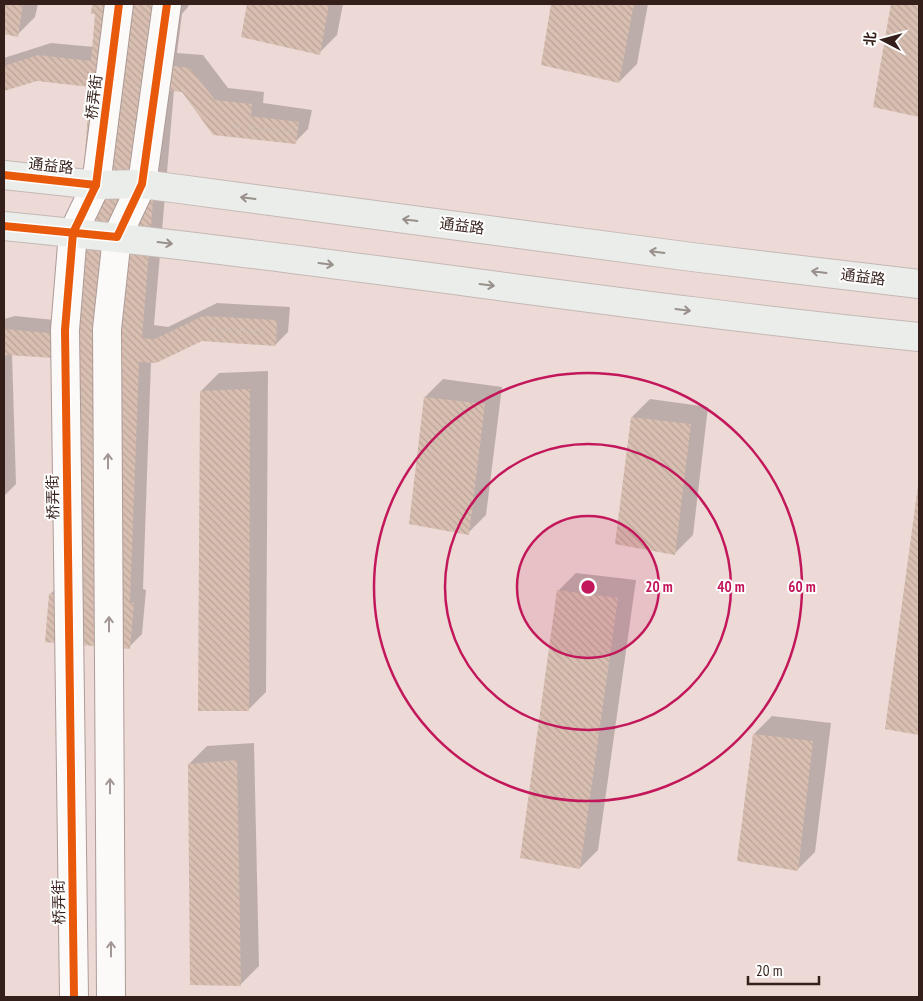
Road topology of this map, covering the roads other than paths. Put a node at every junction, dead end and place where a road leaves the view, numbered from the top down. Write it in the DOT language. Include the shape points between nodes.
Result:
graph roads {
  1 [pos="119,4"];
  2 [pos="167,4"];
  3 [pos="4,176"];
  4 [pos="142,184"];
  5 [pos="96,185"];
  6 [pos="4,226"];
  7 [pos="73,233"];
  8 [pos="117,237"];
  9 [pos="919,284"];
  10 [pos="919,337"];
  11 [pos="74,997"];
  12 [pos="111,997"];
  1 -- 5 [label="street, 桥弄街"];
  2 -- 4 [label="street"];
  3 -- 5 [label="main road, 通益路"];
  4 -- 5 [label="main road, 通益路"];
  4 -- 8 [label="street"];
  9 -- 4 [label="main road, 通益路, one-way"];
  5 -- 7 [label="street, 桥弄街"];
  6 -- 7 [label="main road"];
  7 -- 8 [label="main road"];
  7 -- 11 [label="street, 桥弄街" via="65,330"];
  8 -- 10 [label="main road, one-way"];
  12 -- 8 [label="street, one-way" via="107,329"];
}
